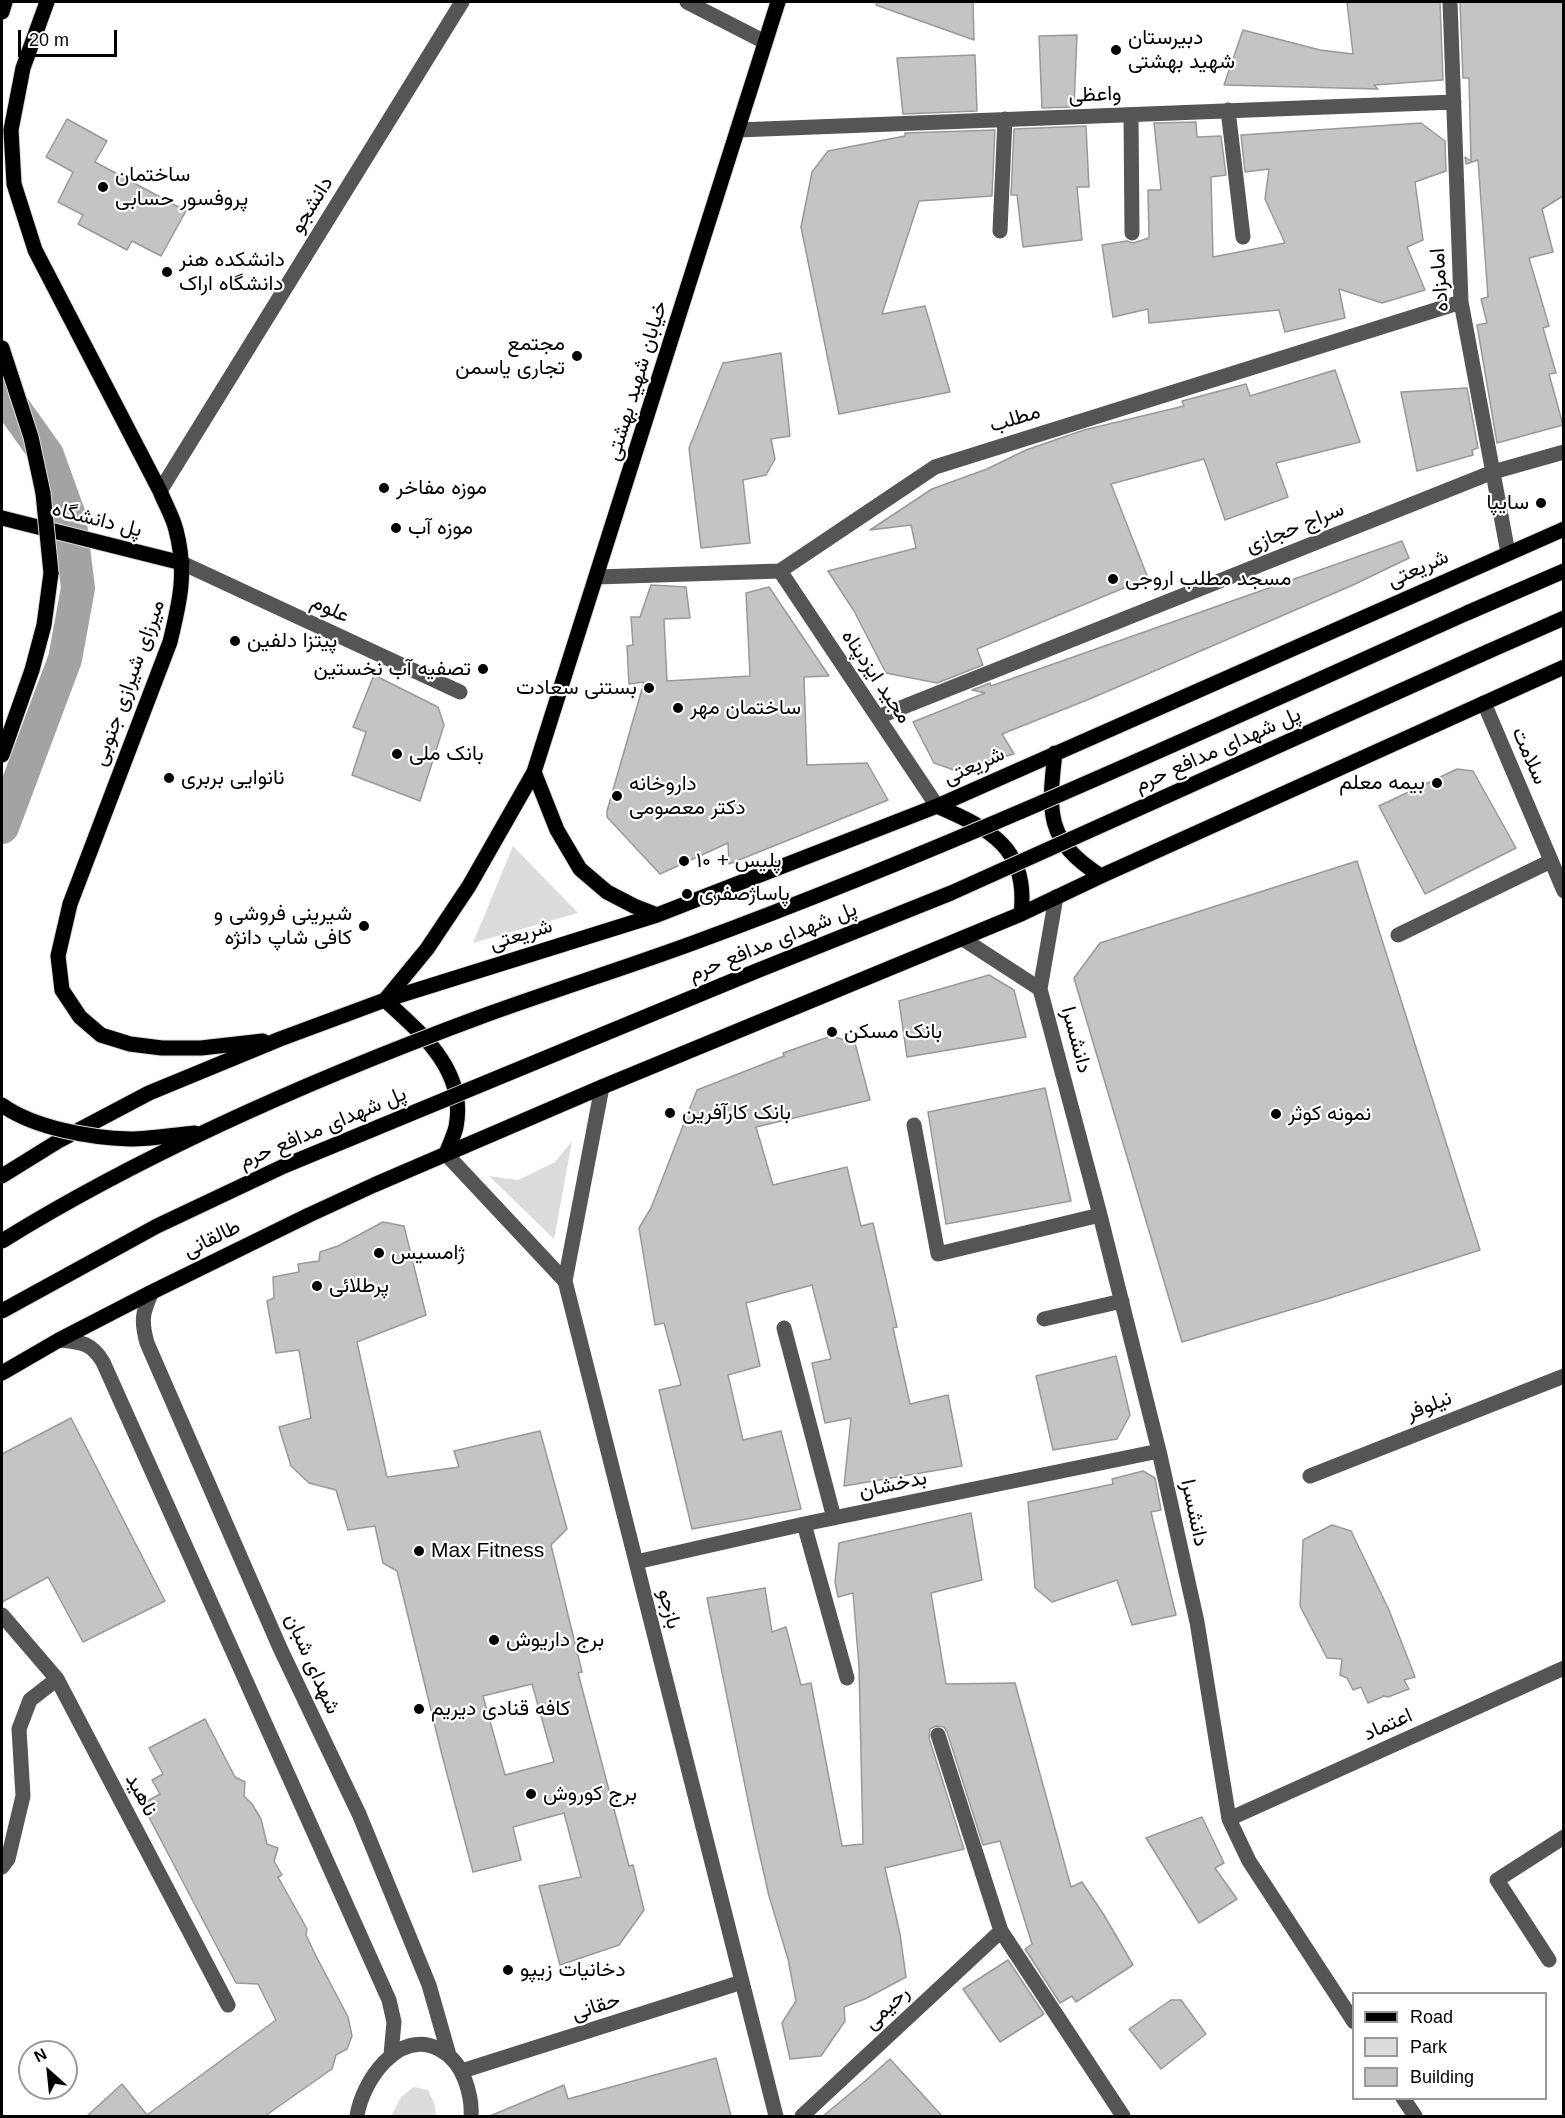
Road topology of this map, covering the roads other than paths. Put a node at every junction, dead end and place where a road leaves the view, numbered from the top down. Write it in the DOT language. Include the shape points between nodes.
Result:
graph roads {
  1 [pos="5,2"];
  2 [pos="47,2"];
  3 [pos="462,2"];
  4 [pos="687,2"];
  5 [pos="778,2"];
  6 [pos="1450,2"];
  7 [pos="2,12"];
  8 [pos="765,42"];
  9 [pos="1454,102"];
  10 [pos="1228,111"];
  11 [pos="1131,115"];
  12 [pos="1005,119"];
  13 [pos="738,130"];
  14 [pos="1000,231"];
  15 [pos="1132,233"];
  16 [pos="1243,237"];
  17 [pos="1461,302"];
  18 [pos="2,348"];
  19 [pos="1563,452"];
  20 [pos="1493,472"];
  21 [pos="160,491"];
  22 [pos="2,518"];
  23 [pos="1563,529"];
  24 [pos="1508,553"];
  25 [pos="182,563"];
  26 [pos="780,571"];
  27 [pos="1563,571"];
  28 [pos="597,577"];
  29 [pos="1563,618"];
  30 [pos="1563,667"];
  31 [pos="460,692"];
  32 [pos="1484,703"];
  33 [pos="878,717"];
  34 [pos="1055,753"];
  35 [pos="2,755"];
  36 [pos="534,772"];
  37 [pos="938,806"];
  38 [pos="1551,861"];
  39 [pos="1101,876"];
  40 [pos="1563,891"];
  41 [pos="1056,897"];
  42 [pos="1021,914"];
  43 [pos="657,915"];
  44 [pos="1398,934"];
  45 [pos="963,939"];
  46 [pos="1040,988"];
  47 [pos="385,1000"];
  48 [pos="280,1039"];
  49 [pos="602,1087"];
  50 [pos="2,1105"];
  51 [pos="914,1125"];
  52 [pos="204,1132"];
  53 [pos="446,1154"];
  54 [pos="2,1176"];
  55 [pos="1100,1215"];
  56 [pos="2,1241"];
  57 [pos="565,1281"];
  58 [pos="152,1292"];
  59 [pos="1122,1301"];
  60 [pos="2,1311"];
  61 [pos="1044,1319"];
  62 [pos="784,1328"];
  63 [pos="59,1340"];
  64 [pos="2,1373"];
  65 [pos="1563,1376"];
  66 [pos="1159,1450"];
  67 [pos="1310,1476"];
  68 [pos="834,1518"];
  69 [pos="804,1524"];
  70 [pos="636,1562"];
  71 [pos="2,1615"];
  72 [pos="1563,1668"];
  73 [pos="847,1678"];
  74 [pos="57,1679"];
  75 [pos="938,1735"];
  76 [pos="1229,1819"];
  77 [pos="1563,1836"];
  78 [pos="2,1867"];
  79 [pos="1001,1931"];
  80 [pos="1549,1960"];
  81 [pos="742,1982"];
  82 [pos="228,2005"];
  83 [pos="1352,2020"];
  84 [pos="391,2055"];
  85 [pos="449,2055"];
  86 [pos="462,2071"];
  87 [pos="1404,2100"];
  88 [pos="357,2116"];
  89 [pos="471,2116"];
  90 [pos="776,2116"];
  91 [pos="802,2116"];
  92 [pos="1124,2116"];
  93 [pos="1415,2116"];
  1 -- 7 [label="main road"];
  2 -- 21 [label="main road, میرزای شیرازی جنوبی" via="23,68 11,130 14,184 35,249"];
  3 -- 21 [label="street, دانشجو"];
  4 -- 8 [label="street"];
  5 -- 8 [label="main road, خیابان شهید بهشتی"];
  6 -- 9 [label="street, امامزاده"];
  8 -- 13 [label="main road, خیابان شهید بهشتی"];
  9 -- 10 [label="street, واعظی"];
  9 -- 17 [label="street, امامزاده"];
  10 -- 11 [label="street, واعظی"];
  10 -- 16 [label="street"];
  11 -- 12 [label="street, واعظی"];
  11 -- 15 [label="street"];
  12 -- 13 [label="street, واعظی"];
  12 -- 14 [label="street"];
  13 -- 28 [label="main road, خیابان شهید بهشتی"];
  17 -- 20 [label="street, امامزاده"];
  17 -- 26 [label="street, مطلب" via="935,466"];
  18 -- 35 [label="main road, bridge" via="43,493 51,573 44,625 32,670"];
  19 -- 20 [label="street, سراج حجازی"];
  20 -- 24 [label="street, امامزاده"];
  20 -- 33 [label="street, سراج حجازی"];
  21 -- 25 [label="main road, میرزای شیرازی جنوبی" via="176,529"];
  22 -- 25 [label="main road, پل دانشگاه"];
  23 -- 24 [label="main road, شریعتی"];
  24 -- 34 [label="main road, شریعتی"];
  25 -- 31 [label="street, علوم"];
  25 -- 48 [label="main road, میرزای شیرازی جنوبی" via="181,598 170,642 70,904 57,956 62,990 80,1017 101,1035 130,1044 201,1048"];
  26 -- 28 [label="street"];
  26 -- 33 [label="street, مجید ایزدپناه"];
  27 -- 52 [label="main road, پل شهدای مدافع حرم, bridge" via="942,846 693,943 363,1062"];
  28 -- 36 [label="main road, خیابان شهید بهشتی"];
  29 -- 60 [label="main road, پل شهدای مدافع حرم, bridge" via="951,892 284,1166 156,1226"];
  30 -- 32 [label="main road"];
  32 -- 38 [label="street, سلامت"];
  32 -- 39 [label="main road"];
  33 -- 37 [label="street, مجید ایزدپناه"];
  34 -- 37 [label="main road, شریعتی"];
  34 -- 39 [label="main road" via="1050,790 1058,832 1067,849"];
  36 -- 43 [label="main road" via="557,830 580,869 608,892"];
  36 -- 47 [label="main road, خیابان شهید بهشتی" via="433,940"];
  37 -- 42 [label="main road" via="988,830 1013,857 1021,880"];
  37 -- 43 [label="main road, شریعتی"];
  38 -- 40 [label="street, سلامت"];
  38 -- 44 [label="street"];
  39 -- 41 [label="main road"];
  41 -- 42 [label="main road"];
  41 -- 46 [label="street, دانشسرا"];
  42 -- 45 [label="main road"];
  43 -- 47 [label="main road, شریعتی"];
  45 -- 46 [label="street, دانشسرا"];
  45 -- 49 [label="main road"];
  46 -- 55 [label="street, دانشسرا"];
  47 -- 48 [label="main road"];
  47 -- 53 [label="main road" via="438,1052 451,1077 458,1107"];
  48 -- 54 [label="main road" via="149,1093"];
  49 -- 53 [label="main road"];
  49 -- 57 [label="street"];
  50 -- 52 [label="main road, bridge" via="32,1120 94,1136 132,1139"];
  51 -- 55 [label="street" via="938,1254"];
  52 -- 56 [label="main road, پل شهدای مدافع حرم, bridge" via="41,1216"];
  53 -- 57 [label="street, بازجو"];
  53 -- 58 [label="main road, طالقانی"];
  55 -- 59 [label="street, دانشسرا"];
  57 -- 70 [label="street, بازجو"];
  58 -- 63 [label="main road, طالقانی"];
  58 -- 85 [label="street, شهدای شبان" via="143,1310 147,1343 280,1648 358,1814 429,1985"];
  59 -- 61 [label="street"];
  59 -- 66 [label="street, دانشسرا"];
  62 -- 68 [label="street"];
  63 -- 64 [label="main road, طالقانی"];
  63 -- 84 [label="street" via="81,1342 96,1350 104,1362 389,2000 394,2022"];
  65 -- 67 [label="street, نیلوفر"];
  66 -- 68 [label="street, بدخشان"];
  66 -- 76 [label="street, دانشسرا" via="1197,1622"];
  68 -- 69 [label="street, بدخشان"];
  69 -- 70 [label="street, بدخشان"];
  69 -- 73 [label="street"];
  70 -- 81 [label="street, بازجو"];
  71 -- 74 [label="street, ناهید"];
  72 -- 76 [label="street, اعتماد"];
  74 -- 78 [label="street" via="30,1700 19,1729 23,1797 8,1859"];
  74 -- 82 [label="street, ناهید"];
  75 -- 79 [label="street"];
  76 -- 83 [label="street, دانشسرا" via="1249,1861"];
  77 -- 80 [label="street" via="1497,1880"];
  79 -- 91 [label="street, رحیمی"];
  79 -- 92 [label="street"];
  81 -- 86 [label="street, حقانی"];
  81 -- 90 [label="street, بازجو"];
  84 -- 85 [label="street" via="410,2046 431,2045"];
  84 -- 88 [label="street" via="376,2070"];
  85 -- 86 [label="street"];
  86 -- 89 [label="street"];
  87 -- 93 [label="street"];
}
